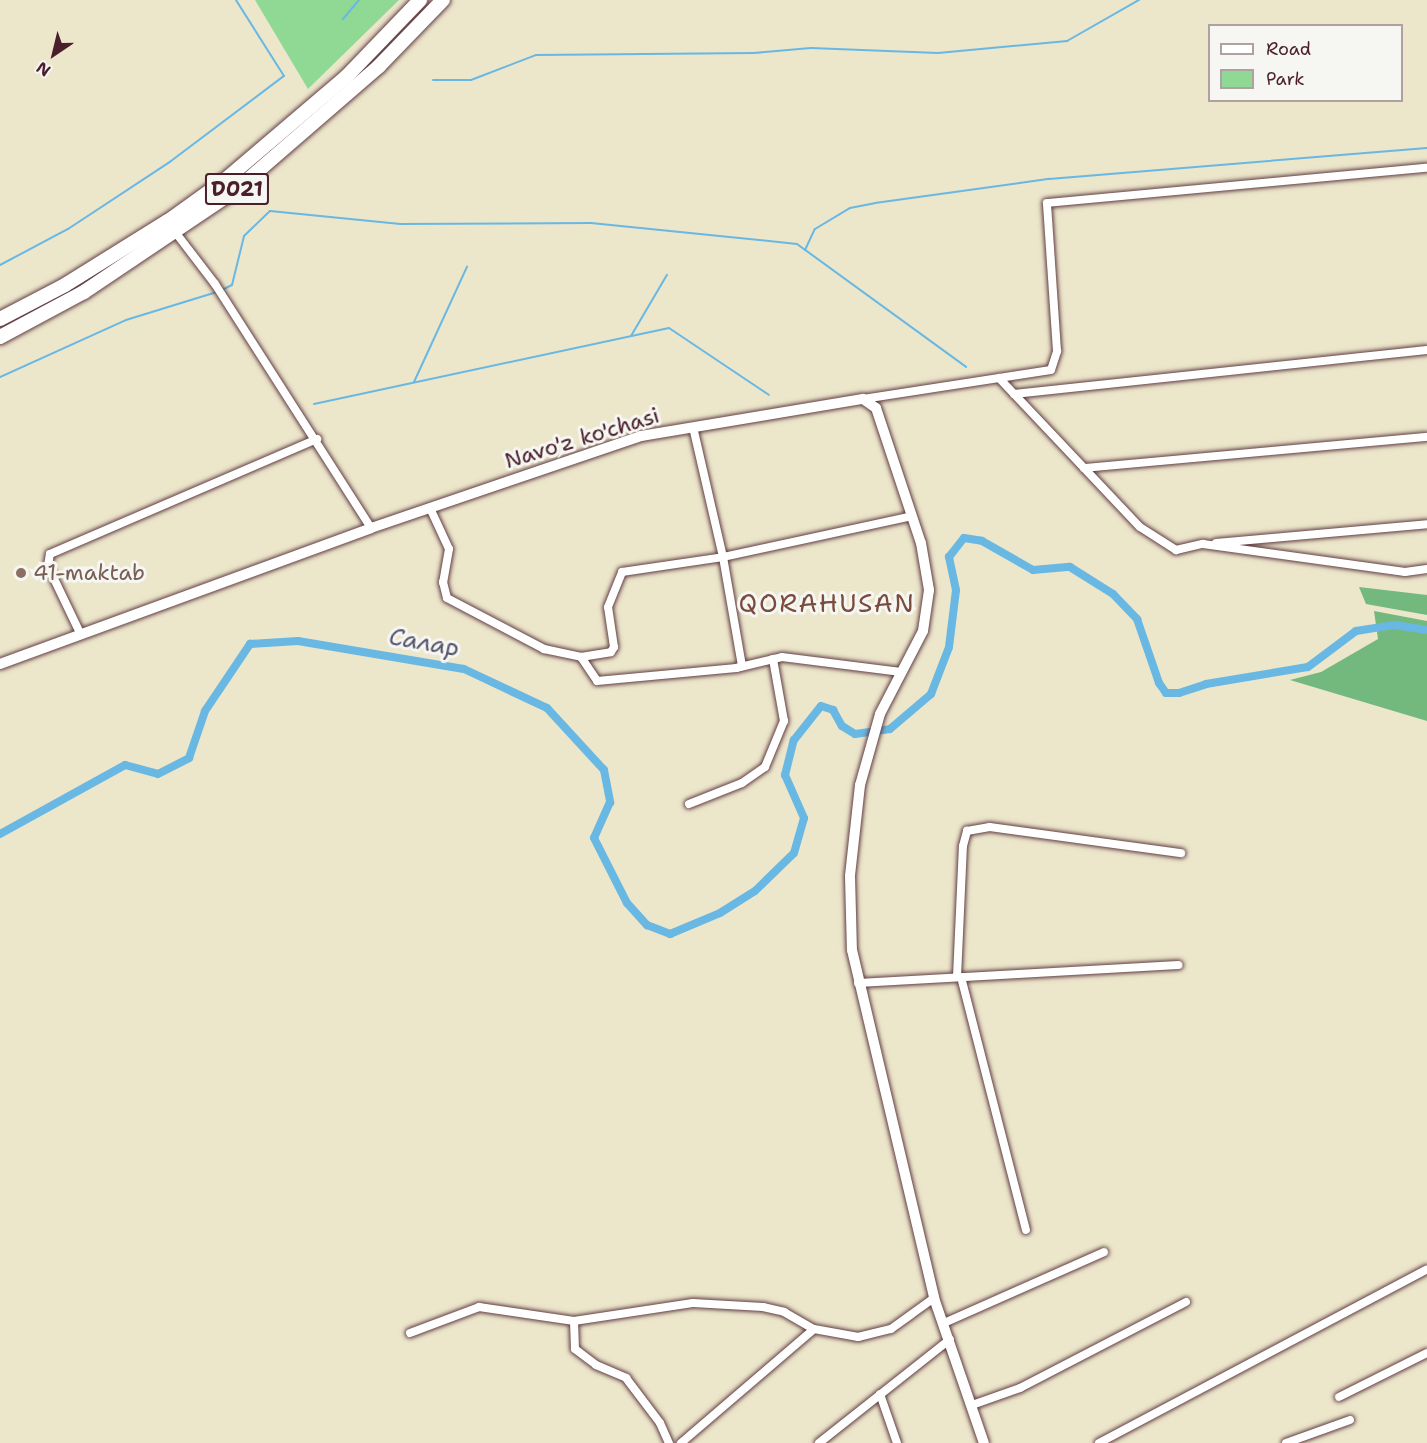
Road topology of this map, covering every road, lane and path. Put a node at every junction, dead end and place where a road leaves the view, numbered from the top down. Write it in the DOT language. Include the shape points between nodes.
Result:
graph roads {
  1 [pos="420,0"];
  2 [pos="442,0"];
  3 [pos="1427,168"];
  4 [pos="176,233"];
  5 [pos="0,320"];
  6 [pos="0,337"];
  7 [pos="1427,350"];
  8 [pos="999,378"];
  9 [pos="1014,394"];
  10 [pos="886,395"];
  11 [pos="863,399"];
  12 [pos="876,408"];
  13 [pos="693,427"];
  14 [pos="1427,437"];
  15 [pos="317,439"];
  16 [pos="1084,468"];
  17 [pos="430,508"];
  18 [pos="912,516"];
  19 [pos="1427,524"];
  20 [pos="371,528"];
  21 [pos="1203,544"];
  22 [pos="723,557"];
  23 [pos="1427,569"];
  24 [pos="81,635"];
  25 [pos="581,657"];
  26 [pos="773,659"];
  27 [pos="0,664"];
  28 [pos="742,666"];
  29 [pos="902,672"];
  30 [pos="689,804"];
  31 [pos="1181,853"];
  32 [pos="1178,965"];
  33 [pos="959,977"];
  34 [pos="858,983"];
  35 [pos="1026,1230"];
  36 [pos="1104,1252"];
  37 [pos="1427,1269"];
  38 [pos="934,1298"];
  39 [pos="1186,1302"];
  40 [pos="574,1321"];
  41 [pos="944,1323"];
  42 [pos="814,1329"];
  43 [pos="410,1333"];
  44 [pos="950,1339"];
  45 [pos="1427,1353"];
  46 [pos="880,1394"];
  47 [pos="1340,1397"];
  48 [pos="972,1405"];
  49 [pos="1350,1419"];
  50 [pos="669,1443"];
  51 [pos="681,1443"];
  52 [pos="819,1443"];
  53 [pos="897,1443"];
  54 [pos="984,1443"];
  55 [pos="1099,1443"];
  56 [pos="1287,1443"];
  1 -- 5 [label="highway, D021" via="346,76 225,180 75,279"];
  2 -- 4 [label="highway, D021" via="411,36 304,133 236,190"];
  3 -- 8 [label="street" via="1047,203 1057,351 1051,370"];
  4 -- 6 [label="highway, D021" via="84,292"];
  4 -- 15 [label="street" via="215,284"];
  7 -- 9 [label="street"];
  8 -- 9 [label="street"];
  8 -- 10 [label="street"];
  9 -- 16 [label="street"];
  10 -- 11 [label="street"];
  10 -- 12 [label="street"];
  11 -- 12 [label="street"];
  11 -- 13 [label="street, Navo'z ko'chasi"];
  12 -- 18 [label="street"];
  13 -- 17 [label="street, Navo'z ko'chasi" via="641,436"];
  13 -- 22 [label="street"];
  14 -- 16 [label="street"];
  15 -- 20 [label="street"];
  15 -- 24 [label="street" via="50,554 48,566"];
  16 -- 21 [label="street" via="1140,527 1176,550"];
  17 -- 20 [label="street, Navo'z ko'chasi"];
  17 -- 25 [label="street" via="449,549 443,582 447,598 544,649"];
  18 -- 22 [label="street"];
  18 -- 29 [label="street" via="929,590 923,631"];
  19 -- 21 [label="street"];
  20 -- 24 [label="street, Navo'z ko'chasi"];
  21 -- 23 [label="street" via="1405,572"];
  22 -- 25 [label="street" via="622,572 608,607 614,646 610,652"];
  22 -- 28 [label="street"];
  24 -- 27 [label="street, Navo'z ko'chasi"];
  25 -- 28 [label="street" via="593,677 603,681"];
  26 -- 28 [label="street"];
  26 -- 29 [label="street"];
  26 -- 30 [label="street" via="784,721 765,767 742,783"];
  29 -- 34 [label="street" via="880,714 855,813 849,919"];
  31 -- 33 [label="street" via="990,827 967,831 963,846"];
  32 -- 33 [label="street"];
  33 -- 34 [label="street"];
  33 -- 35 [label="street"];
  34 -- 38 [label="street"];
  36 -- 41 [label="street"];
  37 -- 55 [label="street"];
  38 -- 41 [label="street"];
  38 -- 42 [label="street" via="881,1334 858,1338"];
  39 -- 48 [label="street" via="1020,1388"];
  40 -- 42 [label="street" via="693,1303 763,1307 784,1312"];
  40 -- 43 [label="street" via="479,1307"];
  40 -- 50 [label="street" via="575,1349 596,1365 626,1378 660,1423"];
  41 -- 44 [label="street"];
  42 -- 51 [label="street"];
  44 -- 46 [label="street"];
  44 -- 48 [label="street"];
  45 -- 47 [label="street"];
  46 -- 52 [label="street"];
  46 -- 53 [label="street"];
  48 -- 54 [label="street"];
  49 -- 56 [label="street"];
}
